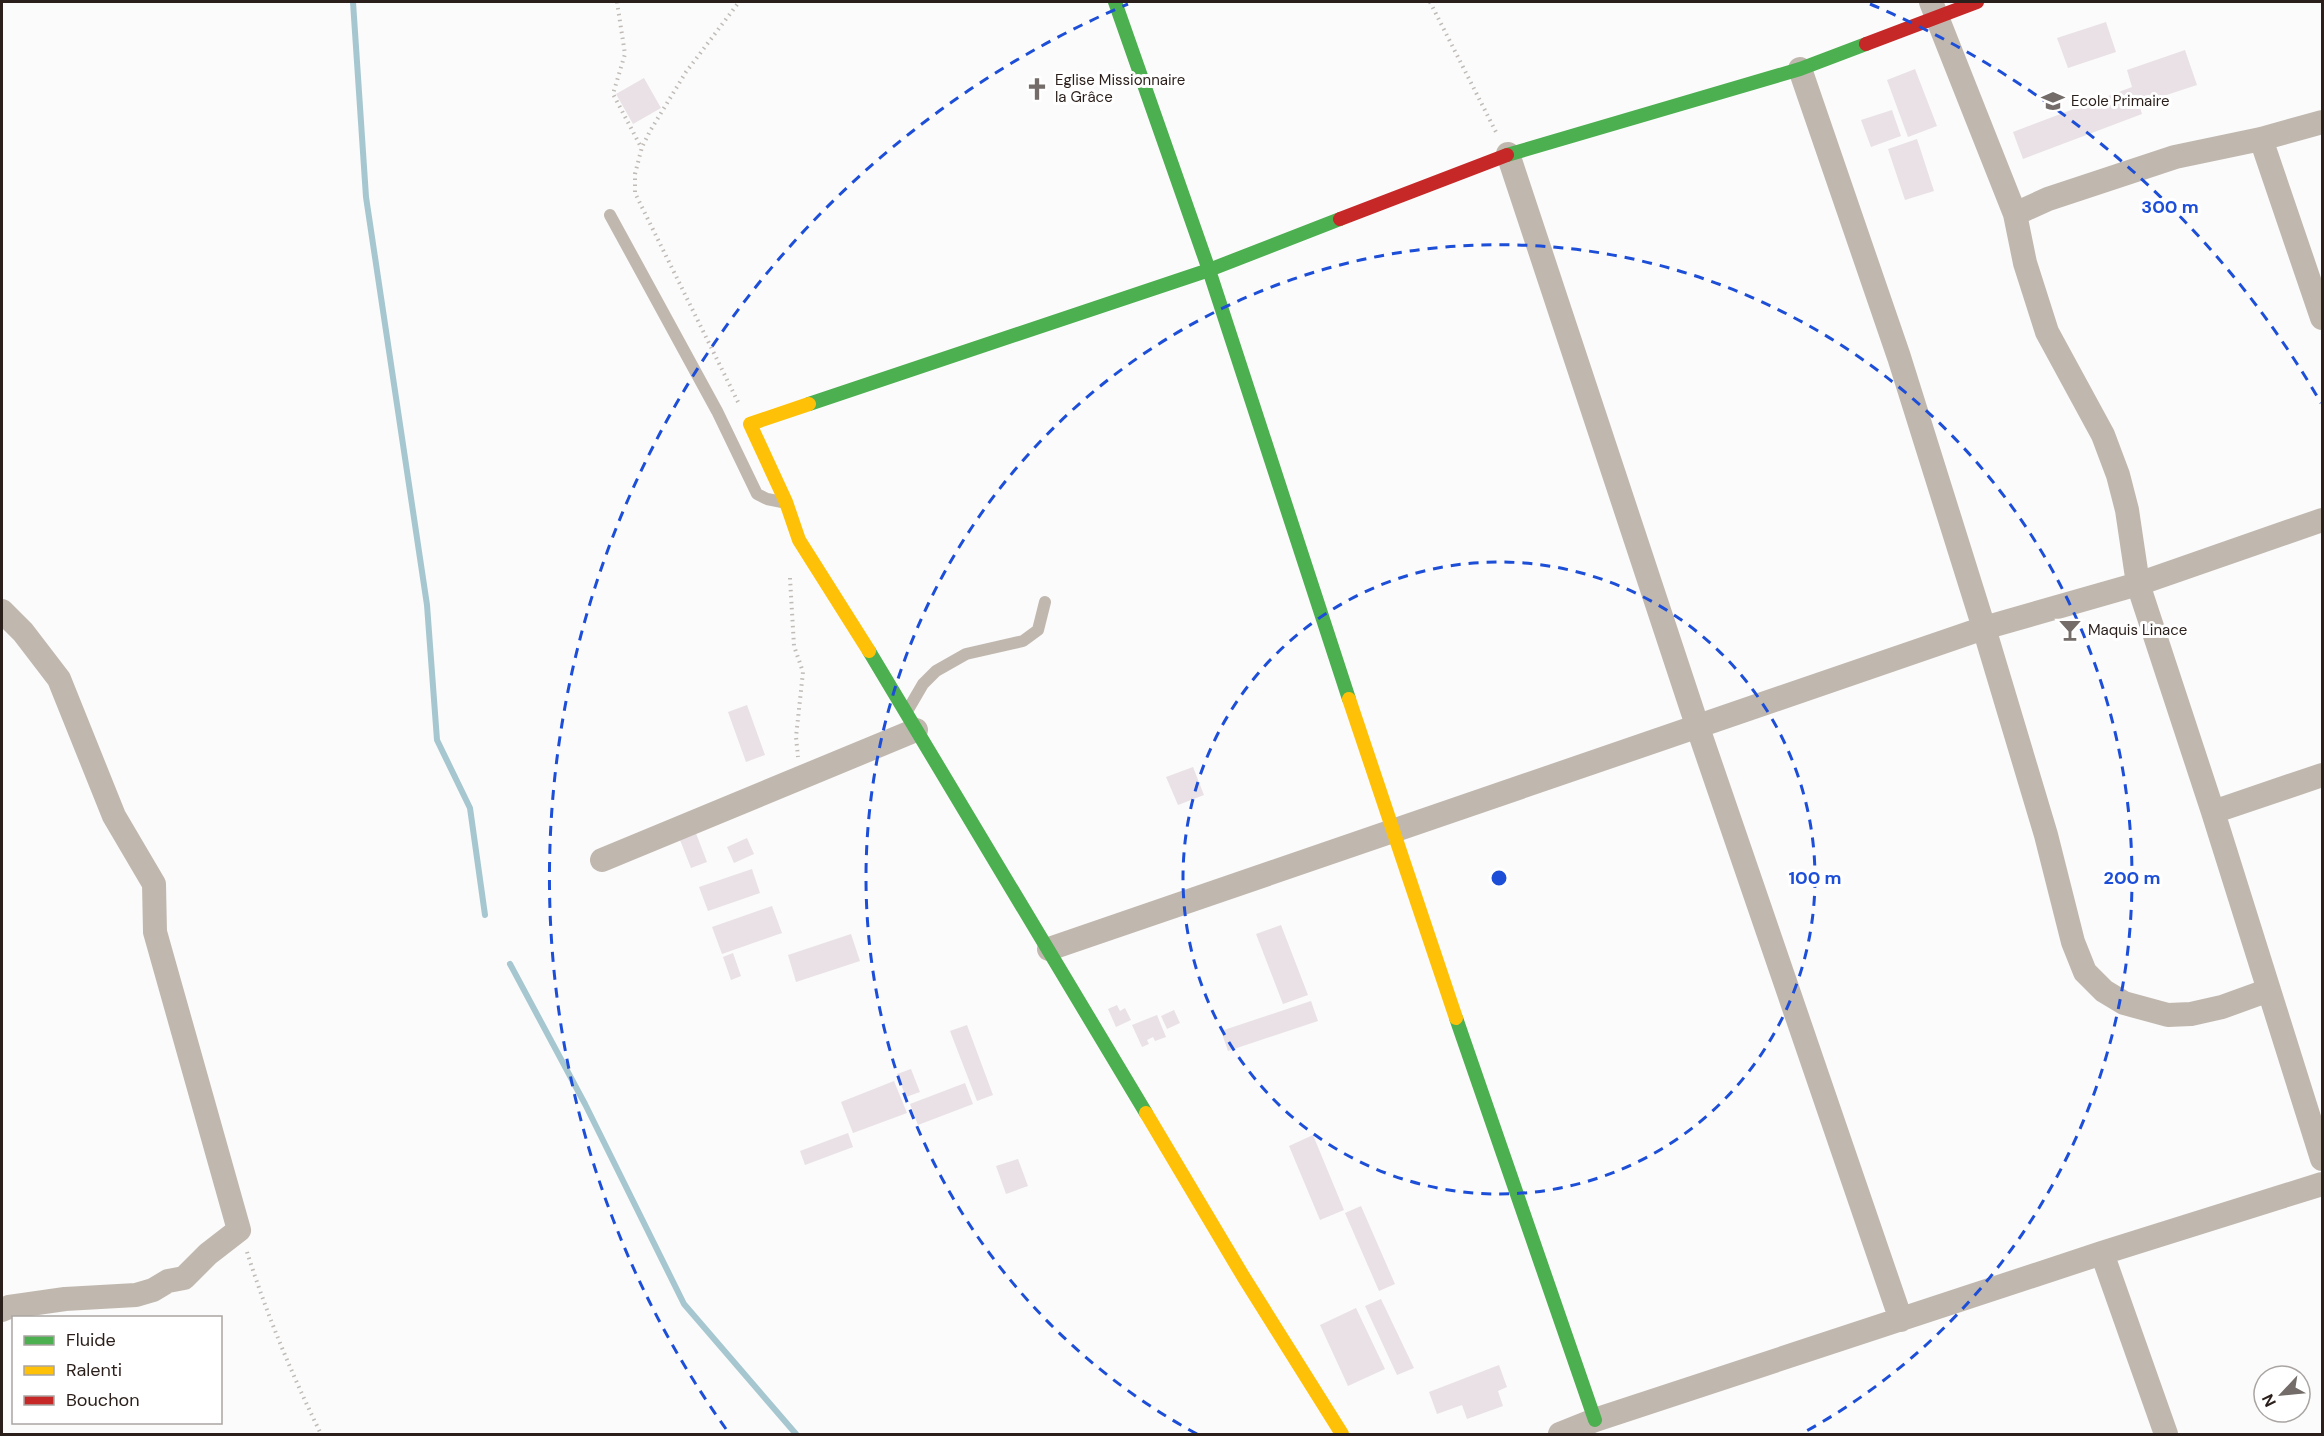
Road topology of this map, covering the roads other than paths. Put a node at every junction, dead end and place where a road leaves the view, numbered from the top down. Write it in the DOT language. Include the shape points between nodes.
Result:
graph roads {
  1 [pos="1115,2"];
  2 [pos="1977,2"];
  3 [pos="1933,9"];
  4 [pos="1800,69"];
  5 [pos="2322,122"];
  6 [pos="2261,139"];
  7 [pos="1508,154"];
  8 [pos="2015,213"];
  9 [pos="610,215"];
  10 [pos="1209,270"];
  11 [pos="2322,318"];
  12 [pos="786,502"];
  13 [pos="2322,520"];
  14 [pos="2138,584"];
  15 [pos="1045,602"];
  16 [pos="2,611"];
  17 [pos="1984,628"];
  18 [pos="912,721"];
  19 [pos="1697,725"];
  20 [pos="2322,775"];
  21 [pos="2213,812"];
  22 [pos="1392,831"];
  23 [pos="602,860"];
  24 [pos="1049,949"];
  25 [pos="2269,990"];
  26 [pos="2322,1159"];
  27 [pos="2322,1184"];
  28 [pos="2102,1253"];
  29 [pos="2,1310"];
  30 [pos="1901,1320"];
  31 [pos="1595,1420"];
  32 [pos="1342,1434"];
  33 [pos="1560,1434"];
  34 [pos="2166,1434"];
  1 -- 10 [label="street"];
  2 -- 3 [label="street"];
  3 -- 4 [label="street"];
  3 -- 8 [label="street"];
  4 -- 7 [label="street"];
  4 -- 17 [label="street" via="1899,357"];
  5 -- 6 [label="street"];
  6 -- 8 [label="street" via="2175,157"];
  6 -- 11 [label="street"];
  7 -- 10 [label="street"];
  7 -- 19 [label="street"];
  8 -- 14 [label="street" via="2025,263 2047,332 2103,435 2118,475"];
  9 -- 12 [label="lane" via="717,411 757,494"];
  10 -- 12 [label="street" via="750,424"];
  10 -- 22 [label="street"];
  12 -- 18 [label="street" via="799,540"];
  13 -- 14 [label="street"];
  14 -- 17 [label="street"];
  14 -- 21 [label="street"];
  15 -- 18 [label="lane" via="1038,630 1023,642 966,654 936,671 923,684"];
  16 -- 29 [label="street" via="59,679 114,816 154,884 155,932 239,1230 184,1278 136,1296 65,1299"];
  17 -- 19 [label="street"];
  17 -- 25 [label="street" via="2046,835 2073,942 2085,972 2104,991 2124,1003 2168,1015 2223,1007"];
  18 -- 23 [label="street" via="801,779"];
  18 -- 24 [label="street"];
  19 -- 22 [label="street"];
  19 -- 30 [label="street"];
  20 -- 21 [label="street"];
  21 -- 25 [label="street"];
  22 -- 24 [label="street"];
  22 -- 31 [label="street"];
  24 -- 32 [label="street" via="1237,1266"];
  25 -- 26 [label="street"];
  27 -- 28 [label="street"];
  28 -- 30 [label="street"];
  28 -- 34 [label="street"];
  30 -- 31 [label="street"];
  31 -- 33 [label="street"];
}
